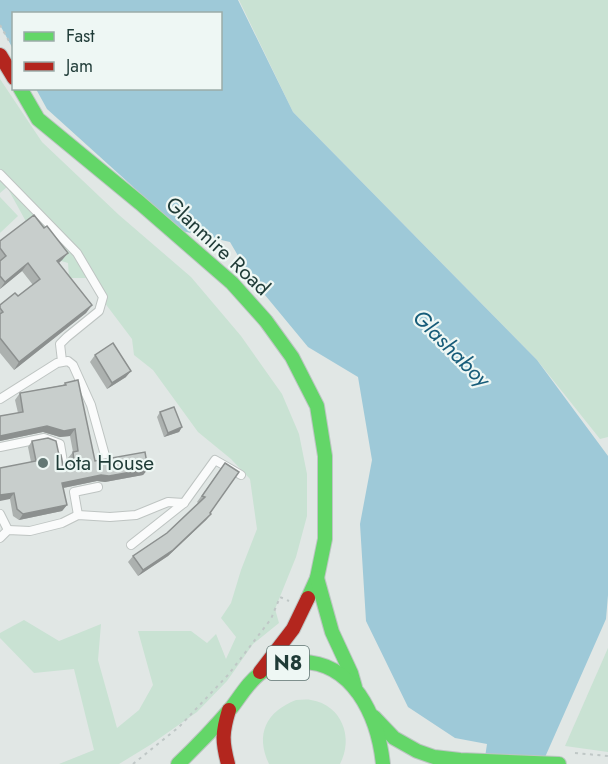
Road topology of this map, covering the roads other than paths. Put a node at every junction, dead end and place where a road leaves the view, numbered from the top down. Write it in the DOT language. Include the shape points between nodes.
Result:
graph roads {
  1 [pos="0,55"];
  2 [pos="12,75"];
  3 [pos="21,90"];
  4 [pos="0,174"];
  5 [pos="62,361"];
  6 [pos="0,399"];
  7 [pos="0,447"];
  8 [pos="106,459"];
  9 [pos="64,468"];
  10 [pos="241,475"];
  11 [pos="98,487"];
  12 [pos="184,503"];
  13 [pos="0,514"];
  14 [pos="78,515"];
  15 [pos="8,530"];
  16 [pos="0,538"];
  17 [pos="131,545"];
  18 [pos="316,578"];
  19 [pos="260,673"];
  20 [pos="357,691"];
  21 [pos="229,710"];
  22 [pos="369,712"];
  23 [pos="178,764"];
  24 [pos="228,764"];
  25 [pos="383,764"];
  26 [pos="554,764"];
  27 [pos="559,764"];
  1 -- 2 [label="main road"];
  3 -- 18 [label="main road, Glanmire Road" via="38,119 232,283 292,357 316,406 325,456 325,538"];
  4 -- 5 [label="lane" via="76,253 102,297 99,311 60,344"];
  5 -- 6 [label="lane"];
  5 -- 8 [label="lane" via="73,365 91,405"];
  7 -- 9 [label="lane" via="44,438 60,444"];
  10 -- 12 [label="lane" via="215,460"];
  11 -- 14 [label="lane" via="74,492"];
  12 -- 14 [label="lane" via="168,502 136,515"];
  12 -- 17 [label="lane"];
  13 -- 15 [label="lane"];
  14 -- 15 [label="lane" via="30,531"];
  15 -- 16 [label="lane"];
  18 -- 19 [label="main road, Glanmire Road" via="293,629"];
  18 -- 20 [label="main road" via="332,632"];
  19 -- 20 [label="main road, N8" via="283,663 307,661 330,667 347,678"];
  19 -- 21 [label="main road, N8"];
  20 -- 22 [label="main road, N8"];
  21 -- 23 [label="main road, N8"];
  21 -- 24 [label="main road, N8" via="223,729"];
  22 -- 25 [label="main road, N8"];
  22 -- 26 [label="main road, N8" via="394,738 434,757"];
  26 -- 27 [label="main road, N8"];
}
